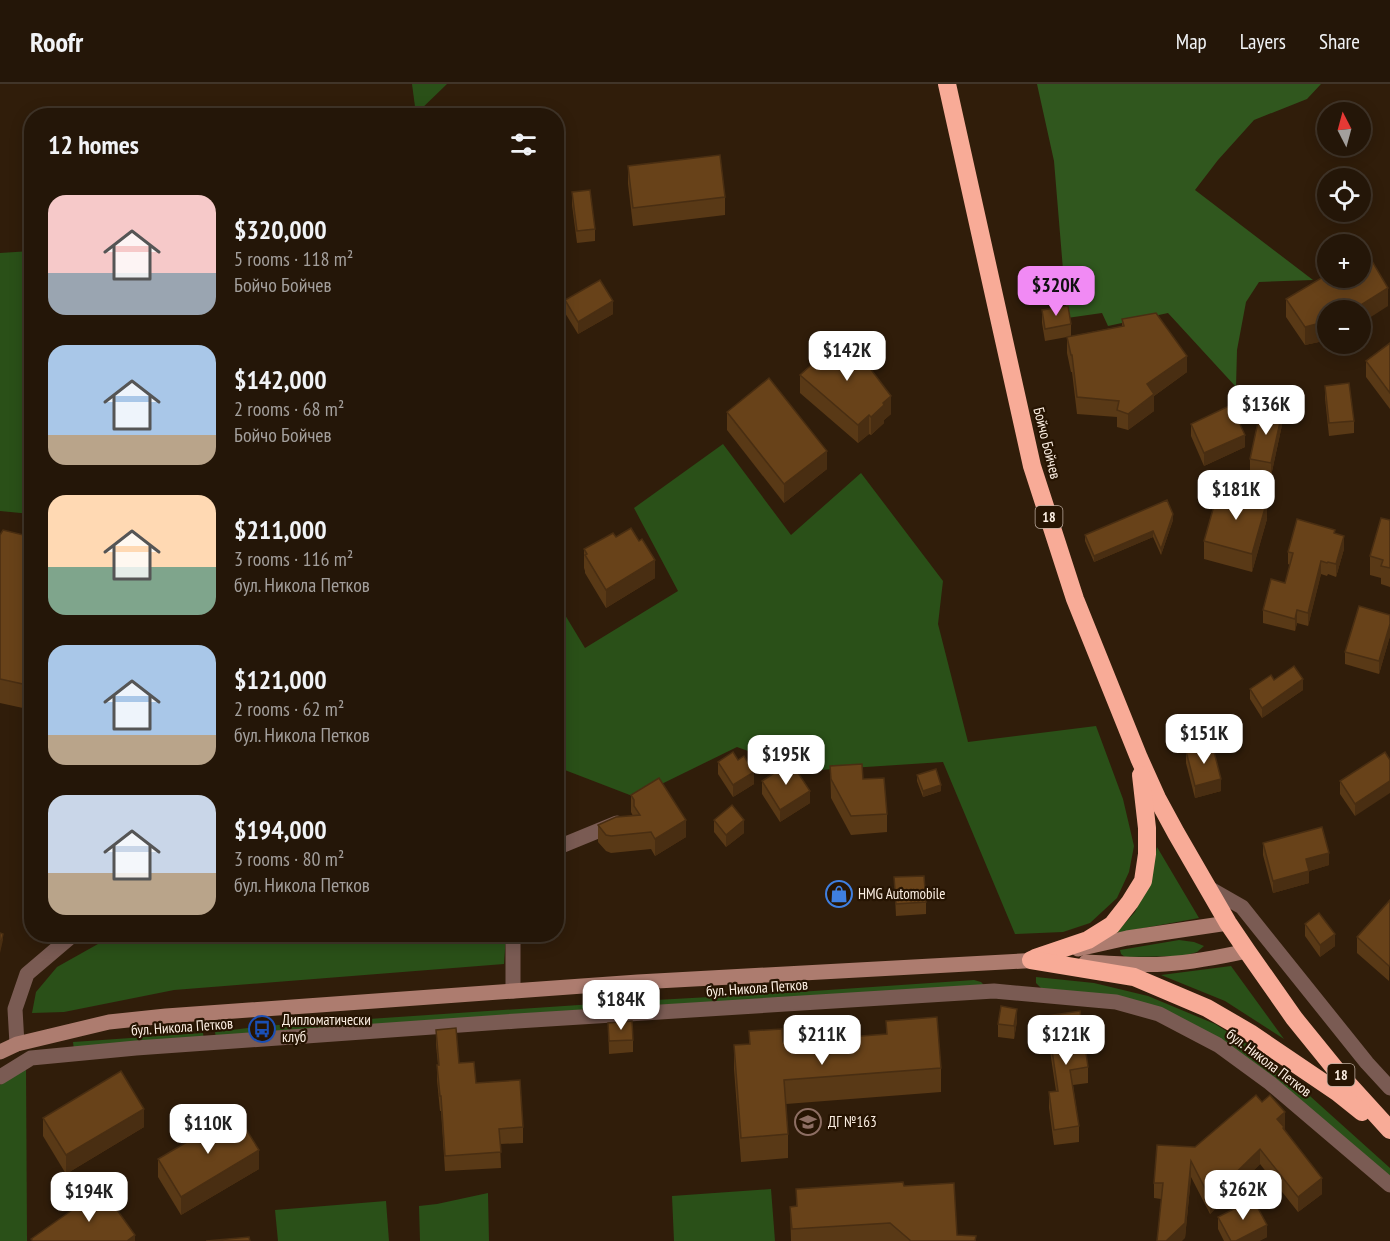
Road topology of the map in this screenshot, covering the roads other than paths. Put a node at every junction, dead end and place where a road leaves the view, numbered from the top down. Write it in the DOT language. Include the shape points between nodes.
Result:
graph roads {
  1 [pos="947,84"];
  2 [pos="1139,758"];
  3 [pos="625,820"];
  4 [pos="564,845"];
  5 [pos="1207,887"];
  6 [pos="1228,923"];
  7 [pos="65,942"];
  8 [pos="513,942"];
  9 [pos="1247,951"];
  10 [pos="1031,960"];
  11 [pos="513,991"];
  12 [pos="0,1042"];
  13 [pos="17,1044"];
  14 [pos="0,1052"];
  15 [pos="31,1058"];
  16 [pos="0,1077"];
  17 [pos="1390,1088"];
  18 [pos="1390,1132"];
  19 [pos="1390,1185"];
  1 -- 2 [label="highway, Бойчо Бойчев / 18" via="1032,466 1075,599"];
  2 -- 5 [label="highway, Бойчо Бойчев / 18"];
  2 -- 10 [label="highway" via="1147,828 1143,881 1112,925 1088,940"];
  3 -- 4 [label="street"];
  5 -- 6 [label="highway, Бойчо Бойчев / 18"];
  5 -- 17 [label="street" via="1242,907"];
  6 -- 9 [label="highway, 18"];
  6 -- 10 [label="street, бул. Никола Петков" via="1127,938"];
  7 -- 13 [label="street" via="27,974 15,1009"];
  8 -- 11 [label="street"];
  9 -- 10 [label="street, бул. Никола Петков" via="1154,964"];
  9 -- 18 [label="highway, 18" via="1294,1018"];
  10 -- 11 [label="street, бул. Никола Петков"];
  10 -- 18 [label="highway" via="1134,977 1207,1008 1250,1033"];
  11 -- 13 [label="street, бул. Никола Петков" via="155,1017 109,1022"];
  12 -- 13 [label="street"];
  13 -- 14 [label="street, бул. Никола Петков"];
  13 -- 15 [label="street"];
  15 -- 16 [label="street"];
  15 -- 19 [label="street, бул. Никола Петков" via="529,1020 994,991 1042,994 1116,1002 1159,1014 1218,1045 1270,1083"];
}
